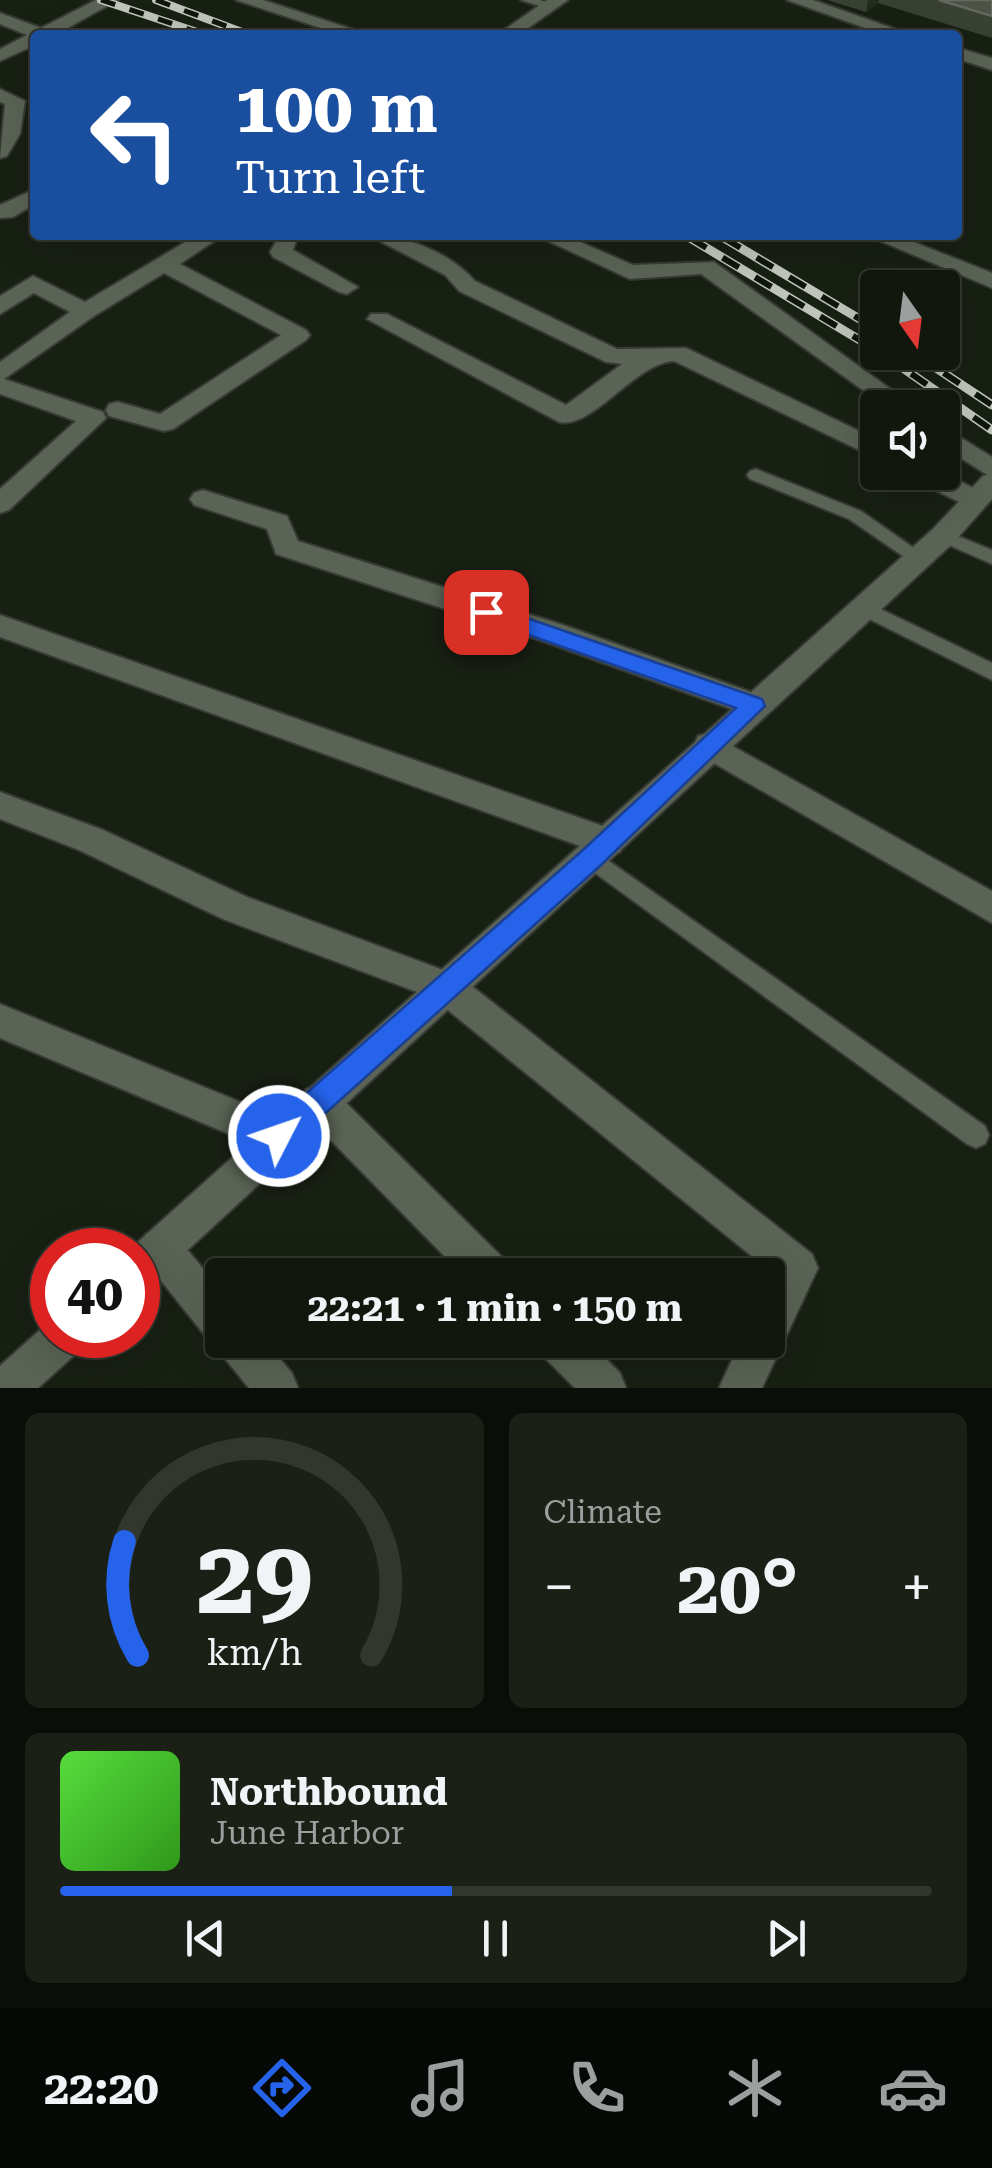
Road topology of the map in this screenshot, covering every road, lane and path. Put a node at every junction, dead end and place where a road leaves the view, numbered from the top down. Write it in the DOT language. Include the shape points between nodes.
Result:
graph roads {
  1 [pos="109,0"];
  2 [pos="245,0"];
  3 [pos="527,0"];
  4 [pos="796,0"];
  5 [pos="554,3"];
  6 [pos="0,18"];
  7 [pos="51,30"];
  8 [pos="344,30"];
  9 [pos="514,30"];
  10 [pos="888,30"];
  11 [pos="30,32"];
  12 [pos="30,41"];
  13 [pos="962,54"];
  14 [pos="0,56"];
  15 [pos="992,64"];
  16 [pos="0,94"];
  17 [pos="0,152"];
  18 [pos="30,198"];
  19 [pos="0,211"];
  20 [pos="191,240"];
  21 [pos="288,240"];
  22 [pos="390,240"];
  23 [pos="557,240"];
  24 [pos="890,240"];
  25 [pos="164,264"];
  26 [pos="992,281"];
  27 [pos="347,287"];
  28 [pos="0,307"];
  29 [pos="86,311"];
  30 [pos="379,319"];
  31 [pos="648,356"];
  32 [pos="0,373"];
  33 [pos="0,386"];
  34 [pos="880,390"];
  35 [pos="118,410"];
  36 [pos="860,443"];
  37 [pos="960,447"];
  38 [pos="992,469"];
  39 [pos="756,475"];
  40 [pos="960,484"];
  41 [pos="984,491"];
  42 [pos="203,499"];
  43 [pos="0,504"];
  44 [pos="931,547"];
  45 [pos="992,558"];
  46 [pos="864,608"];
  47 [pos="0,626"];
  48 [pos="992,672"];
  49 [pos="754,706"];
  50 [pos="710,745"];
  51 [pos="0,806"];
  52 [pos="600,850"];
  53 [pos="992,908"];
  54 [pos="446,988"];
  55 [pos="0,1022"];
  56 [pos="319,1102"];
  57 [pos="279,1136"];
  58 [pos="976,1136"];
  59 [pos="160,1248"];
  60 [pos="475,1258"];
  61 [pos="160,1268"];
  62 [pos="785,1295"];
  63 [pos="205,1308"];
  64 [pos="37,1358"];
  65 [pos="252,1358"];
  66 [pos="575,1358"];
  67 [pos="754,1358"];
  68 [pos="7,1382"];
  69 [pos="277,1388"];
  70 [pos="605,1388"];
  71 [pos="740,1388"];
  1 -- 7 [label="street"];
  2 -- 8 [label="street"];
  3 -- 5 [label="lane"];
  4 -- 10 [label="street"];
  5 -- 9 [label="street"];
  6 -- 11 [label="street"];
  12 -- 14 [label="street"];
  13 -- 15 [label="street"];
  16 -- 17 [label="street" via="15,101"];
  18 -- 19 [label="street" via="6,214"];
  20 -- 25 [label="street"];
  21 -- 27 [label="street" via="281,252"];
  22 -- 31 [label="street" via="453,270 467,286 614,356"];
  23 -- 34 [label="street" via="630,272 706,267"];
  24 -- 26 [label="street"];
  25 -- 29 [label="street"];
  25 -- 35 [label="street" via="298,335 164,423"];
  28 -- 29 [label="street" via="33,282"];
  29 -- 32 [label="street"];
  30 -- 31 [label="street" via="568,416"];
  31 -- 36 [label="street" via="678,353"];
  33 -- 43 [label="street" via="94,418"];
  37 -- 38 [label="street"];
  39 -- 44 [label="lane"];
  40 -- 41 [label="street"];
  41 -- 44 [label="street"];
  42 -- 49 [label="street" via="278,523 286,547"];
  44 -- 45 [label="lane"];
  44 -- 46 [label="street"];
  46 -- 48 [label="lane"];
  46 -- 49 [label="street"];
  47 -- 52 [label="street"];
  49 -- 50 [label="street"];
  50 -- 52 [label="street"];
  50 -- 53 [label="street"];
  51 -- 54 [label="street" via="236,908"];
  52 -- 54 [label="street"];
  52 -- 58 [label="lane"];
  54 -- 56 [label="street"];
  54 -- 62 [label="street" via="798,1268"];
  55 -- 57 [label="street"];
  56 -- 57 [label="street"];
  56 -- 60 [label="street"];
  57 -- 59 [label="street"];
  61 -- 63 [label="street"];
  64 -- 68 [label="street"];
  65 -- 69 [label="street"];
  66 -- 70 [label="street"];
  67 -- 71 [label="street"];
}
